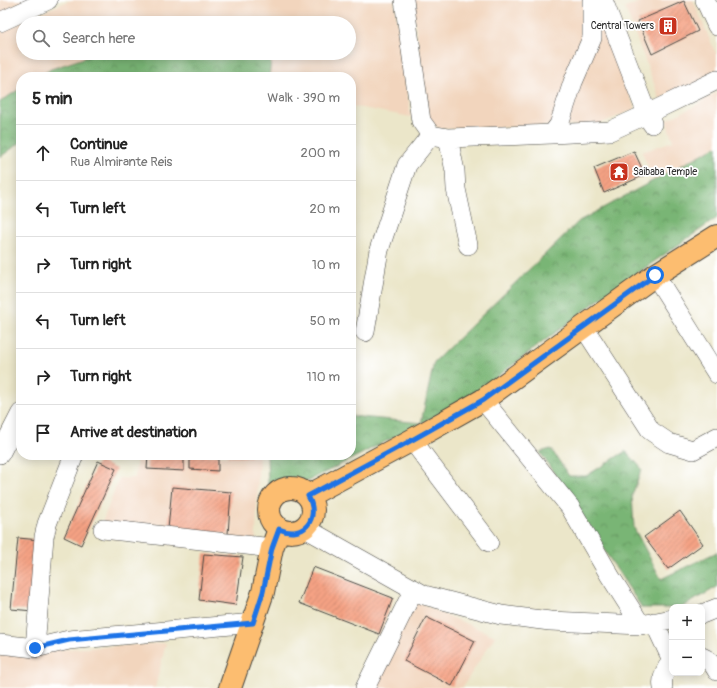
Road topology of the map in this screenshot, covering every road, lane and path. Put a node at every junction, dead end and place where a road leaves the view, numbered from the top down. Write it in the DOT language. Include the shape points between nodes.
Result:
graph roads {
  1 [pos="48,0"];
  2 [pos="404,0"];
  3 [pos="602,0"];
  4 [pos="705,0"];
  5 [pos="0,22"];
  6 [pos="717,26"];
  7 [pos="717,80"];
  8 [pos="650,119"];
  9 [pos="552,134"];
  10 [pos="439,136"];
  11 [pos="717,236"];
  12 [pos="468,245"];
  13 [pos="655,275"];
  14 [pos="583,326"];
  15 [pos="365,332"];
  16 [pos="717,374"];
  17 [pos="483,400"];
  18 [pos="16,423"];
  19 [pos="717,437"];
  20 [pos="412,440"];
  21 [pos="0,454"];
  22 [pos="72,460"];
  23 [pos="308,496"];
  24 [pos="305,528"];
  25 [pos="103,529"];
  26 [pos="276,539"];
  27 [pos="489,542"];
  28 [pos="414,589"];
  29 [pos="717,608"];
  30 [pos="705,613"];
  31 [pos="656,622"];
  32 [pos="253,623"];
  33 [pos="0,644"];
  34 [pos="35,648"];
  35 [pos="669,653"];
  36 [pos="705,658"];
  37 [pos="669,664"];
  38 [pos="717,671"];
  39 [pos="230,688"];
  40 [pos="365,688"];
  41 [pos="663,688"];
  1 -- 5 [label="street"];
  2 -- 10 [label="street" via="421,121"];
  3 -- 8 [label="street"];
  3 -- 9 [label="street" via="592,38 559,124"];
  4 -- 6 [label="street"];
  7 -- 8 [label="street"];
  8 -- 9 [label="street" via="610,131"];
  9 -- 10 [label="street"];
  10 -- 12 [label="street" via="455,171 456,189"];
  10 -- 15 [label="street" via="407,165 379,250"];
  11 -- 13 [label="main road"];
  13 -- 14 [label="main road"];
  13 -- 16 [label="street"];
  14 -- 17 [label="main road"];
  14 -- 19 [label="street" via="651,431 669,442 693,450"];
  17 -- 20 [label="main road"];
  17 -- 31 [label="street" via="570,507 610,576"];
  18 -- 21 [label="street"];
  20 -- 23 [label="main road"];
  20 -- 27 [label="street"];
  22 -- 34 [label="street" via="46,524"];
  23 -- 24 [label="main road" via="313,509 310,522"];
  23 -- 26 [label="main road" via="290,488 282,489 272,498 269,512"];
  24 -- 26 [label="main road" via="285,532"];
  24 -- 28 [label="street"];
  25 -- 26 [label="street"];
  26 -- 32 [label="main road"];
  28 -- 31 [label="street" via="424,595 501,615 550,621"];
  28 -- 40 [label="street"];
  29 -- 30 [label="street"];
  31 -- 35 [label="street"];
  32 -- 34 [label="street" via="69,640"];
  32 -- 39 [label="main road"];
  33 -- 34 [label="street"];
  36 -- 38 [label="street"];
  37 -- 41 [label="street" via="662,677"];
}
